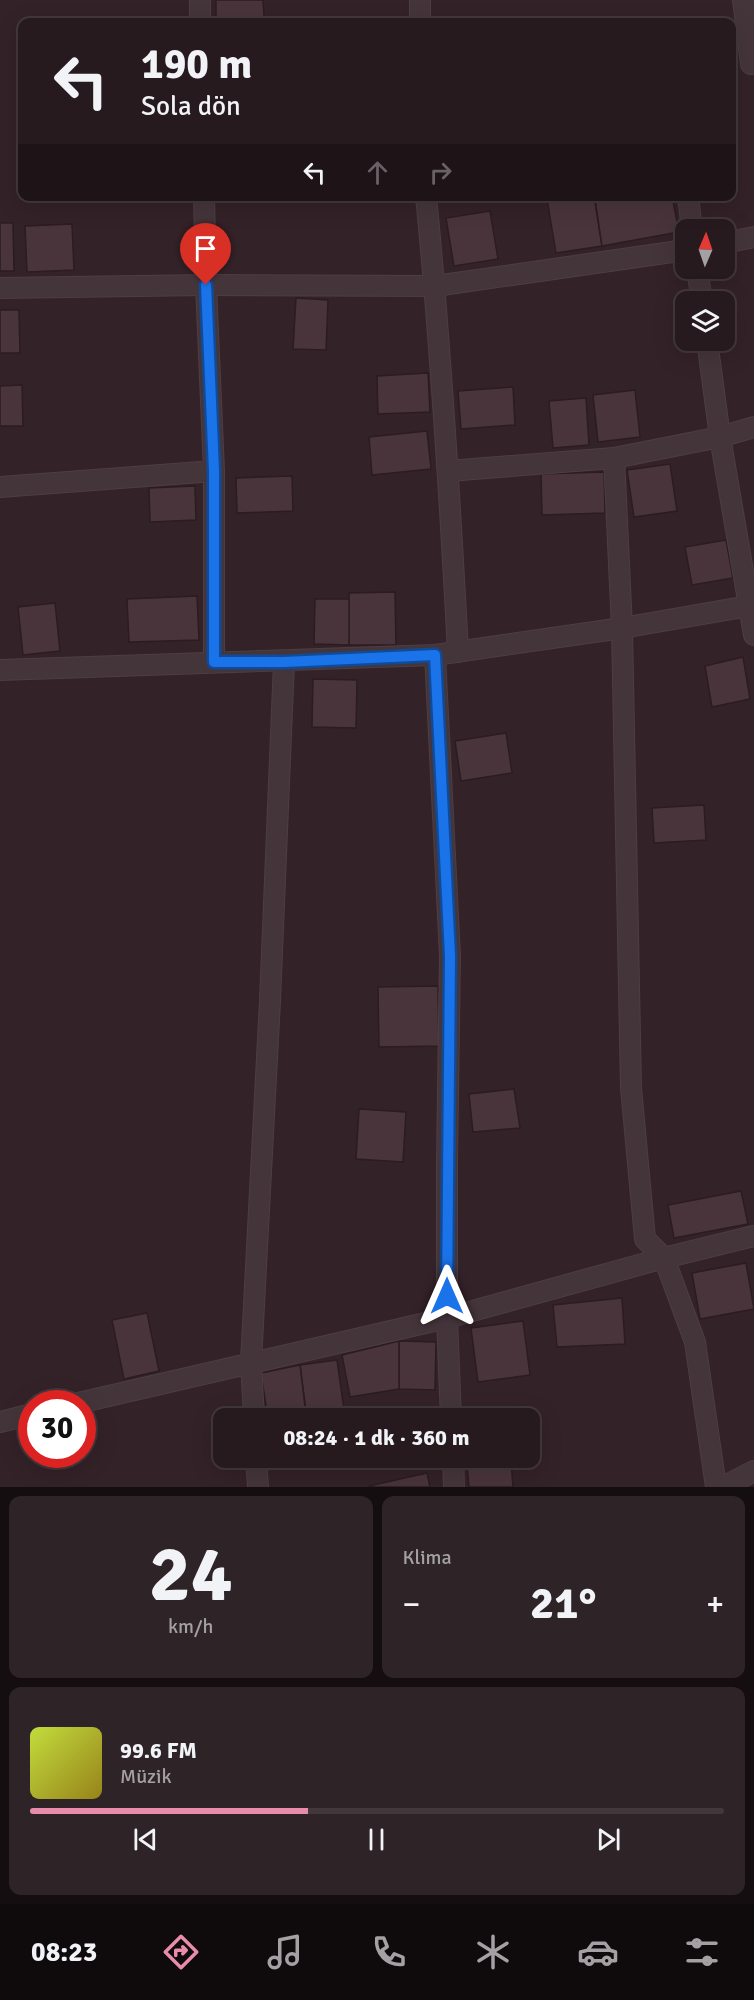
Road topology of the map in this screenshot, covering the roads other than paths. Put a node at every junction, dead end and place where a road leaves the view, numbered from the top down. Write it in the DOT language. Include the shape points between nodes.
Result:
graph roads {
  1 [pos="200,0"];
  2 [pos="420,0"];
  3 [pos="743,0"];
  4 [pos="200,18"];
  5 [pos="420,18"];
  6 [pos="746,65"];
  7 [pos="204,201"];
  8 [pos="426,201"];
  9 [pos="689,201"];
  10 [pos="691,219"];
  11 [pos="754,237"];
  12 [pos="735,241"];
  13 [pos="675,252"];
  14 [pos="206,285"];
  15 [pos="435,286"];
  16 [pos="0,288"];
  17 [pos="708,351"];
  18 [pos="754,427"];
  19 [pos="720,437"];
  20 [pos="614,458"];
  21 [pos="214,471"];
  22 [pos="448,471"];
  23 [pos="0,487"];
  24 [pos="752,606"];
  25 [pos="622,628"];
  26 [pos="754,635"];
  27 [pos="458,652"];
  28 [pos="435,655"];
  29 [pos="214,662"];
  30 [pos="284,662"];
  31 [pos="0,670"];
  32 [pos="754,1236"];
  33 [pos="664,1258"];
  34 [pos="447,1318"];
  35 [pos="251,1362"];
  36 [pos="96,1399"];
  37 [pos="253,1408"];
  38 [pos="451,1408"];
  39 [pos="18,1418"];
  40 [pos="0,1422"];
  41 [pos="257,1468"];
  42 [pos="453,1468"];
  43 [pos="754,1471"];
  44 [pos="258,1487"];
  45 [pos="454,1487"];
  46 [pos="716,1487"];
  47 [pos="723,1487"];
  1 -- 4 [label="street"];
  2 -- 5 [label="street"];
  3 -- 6 [label="street"];
  7 -- 14 [label="street"];
  8 -- 15 [label="street"];
  9 -- 10 [label="street"];
  11 -- 12 [label="street"];
  13 -- 15 [label="street"];
  14 -- 15 [label="street"];
  14 -- 16 [label="street"];
  14 -- 21 [label="street"];
  15 -- 22 [label="street"];
  17 -- 19 [label="street"];
  18 -- 19 [label="street"];
  19 -- 20 [label="street"];
  19 -- 24 [label="street"];
  20 -- 22 [label="street"];
  20 -- 25 [label="street"];
  21 -- 23 [label="street"];
  21 -- 29 [label="street"];
  22 -- 27 [label="street"];
  24 -- 25 [label="street"];
  24 -- 26 [label="street"];
  25 -- 27 [label="street"];
  25 -- 33 [label="street" via="631,1089 645,1239"];
  27 -- 28 [label="street"];
  28 -- 30 [label="street"];
  28 -- 34 [label="street" via="450,956"];
  29 -- 30 [label="street"];
  29 -- 31 [label="street"];
  30 -- 35 [label="street"];
  32 -- 33 [label="street"];
  33 -- 34 [label="street"];
  33 -- 46 [label="street" via="694,1342"];
  34 -- 35 [label="street"];
  34 -- 38 [label="street"];
  35 -- 36 [label="street"];
  35 -- 37 [label="street"];
  39 -- 40 [label="street"];
  41 -- 44 [label="street"];
  42 -- 45 [label="street"];
  43 -- 47 [label="street"];
}
